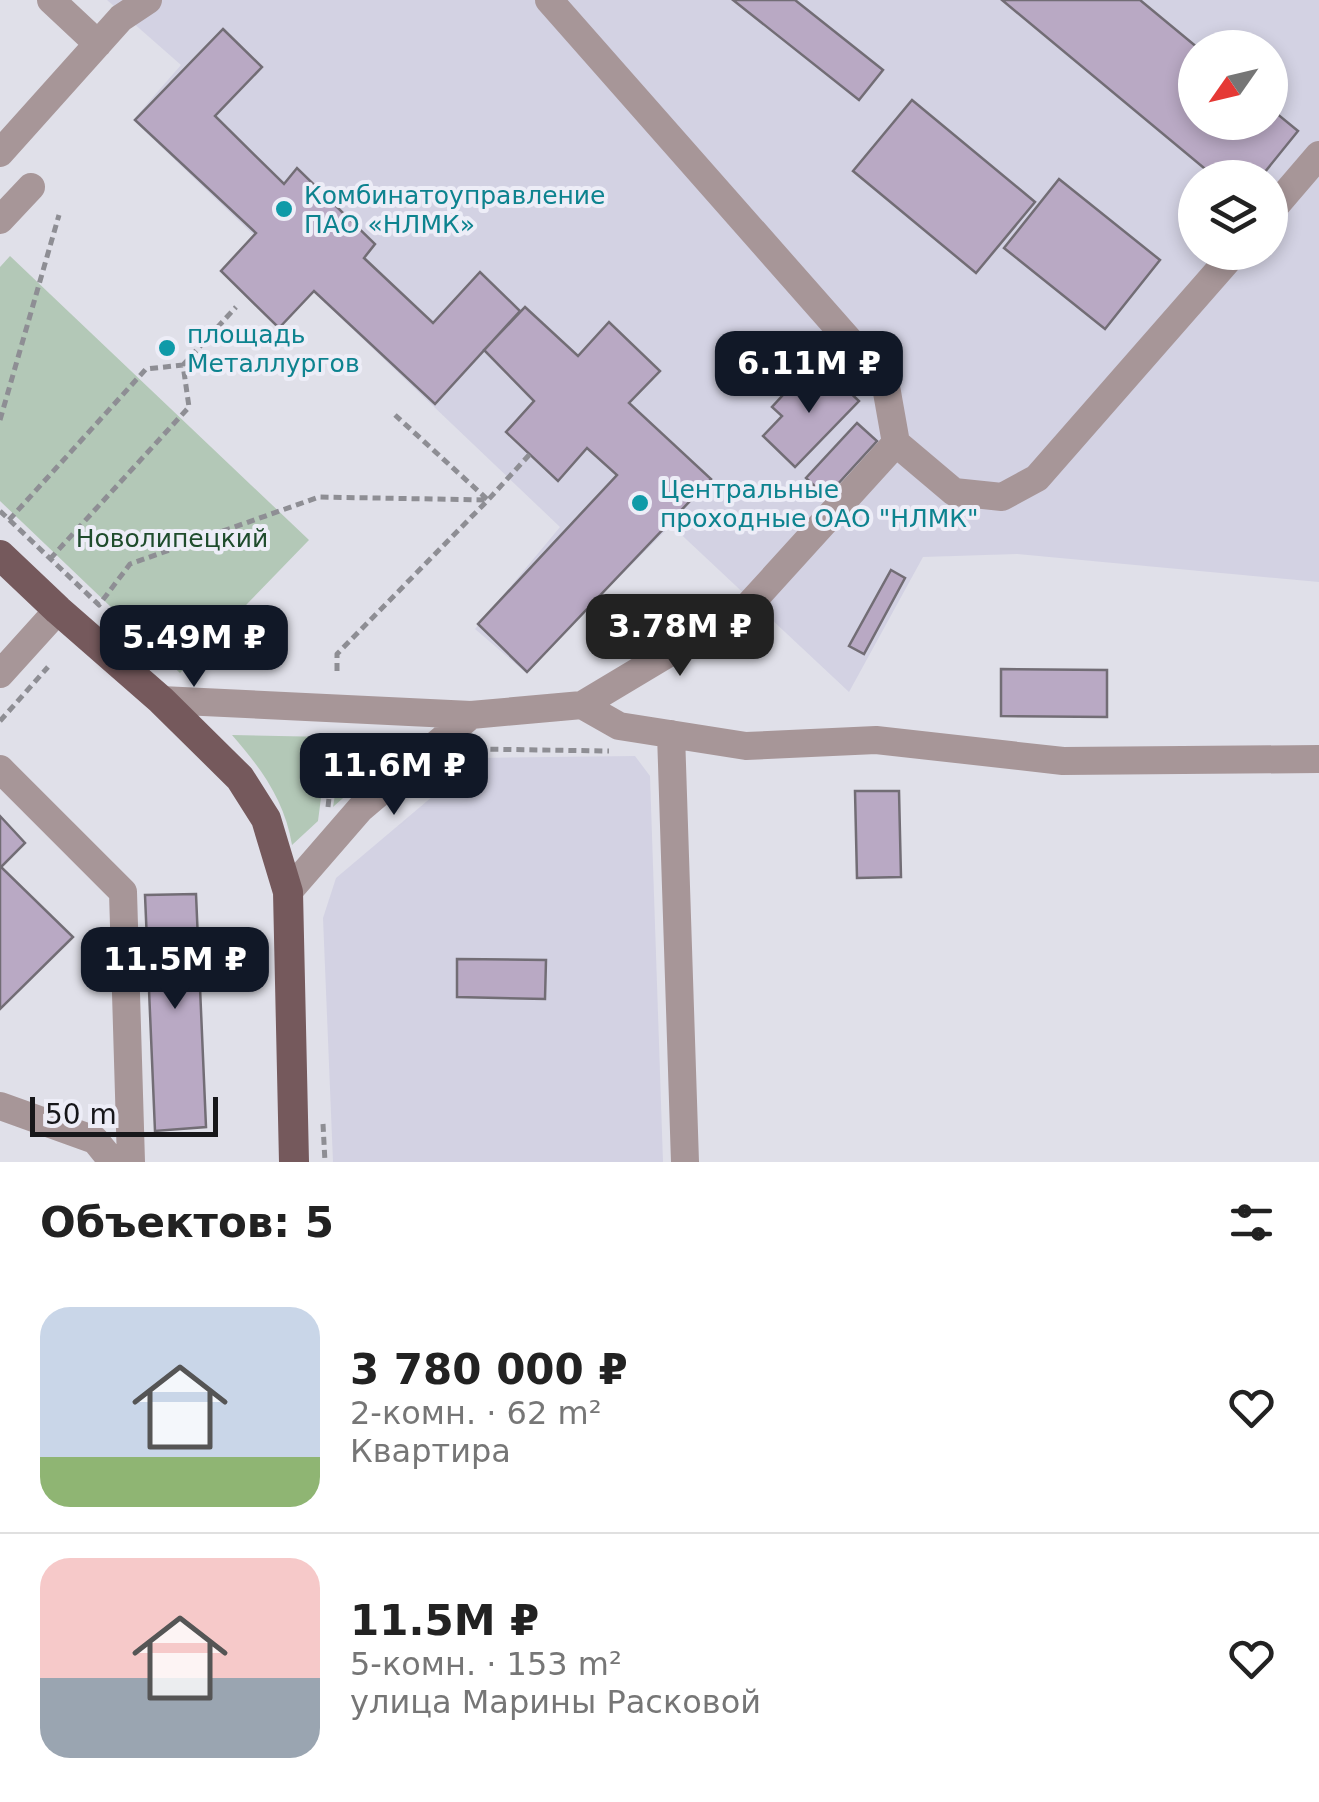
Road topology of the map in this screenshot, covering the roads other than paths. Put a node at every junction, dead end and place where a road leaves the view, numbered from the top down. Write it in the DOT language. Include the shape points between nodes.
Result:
graph roads {
  1 [pos="50,0"];
  2 [pos="148,0"];
  3 [pos="549,0"];
  4 [pos="98,44"];
  5 [pos="0,153"];
  6 [pos="1319,156"];
  7 [pos="31,187"];
  8 [pos="1288,191"];
  9 [pos="0,220"];
  10 [pos="1220,270"];
  11 [pos="896,443"];
  12 [pos="0,555"];
  13 [pos="58,610"];
  14 [pos="0,674"];
  15 [pos="161,700"];
  16 [pos="582,704"];
  17 [pos="470,715"];
  18 [pos="671,734"];
  19 [pos="1319,760"];
  20 [pos="0,769"];
  21 [pos="288,892"];
  22 [pos="0,1106"];
  23 [pos="113,1162"];
  24 [pos="132,1162"];
  25 [pos="294,1162"];
  26 [pos="685,1162"];
  1 -- 4 [label="street"];
  2 -- 4 [label="street"];
  3 -- 11 [label="street" via="885,381"];
  4 -- 5 [label="street"];
  6 -- 8 [label="street"];
  7 -- 9 [label="street"];
  10 -- 11 [label="street" via="1100,410 1020,488 1002,497 954,492"];
  11 -- 16 [label="street" via="748,605"];
  12 -- 13 [label="main road"];
  13 -- 14 [label="street"];
  13 -- 15 [label="main road"];
  15 -- 17 [label="street"];
  15 -- 21 [label="main road" via="240,778 266,819"];
  16 -- 17 [label="street"];
  16 -- 18 [label="street" via="619,726"];
  17 -- 21 [label="street" via="360,809"];
  18 -- 19 [label="street" via="746,746 876,740 1063,761"];
  18 -- 26 [label="street"];
  20 -- 24 [label="street" via="123,892"];
  21 -- 25 [label="main road"];
  22 -- 23 [label="street" via="96,1140"];
}
